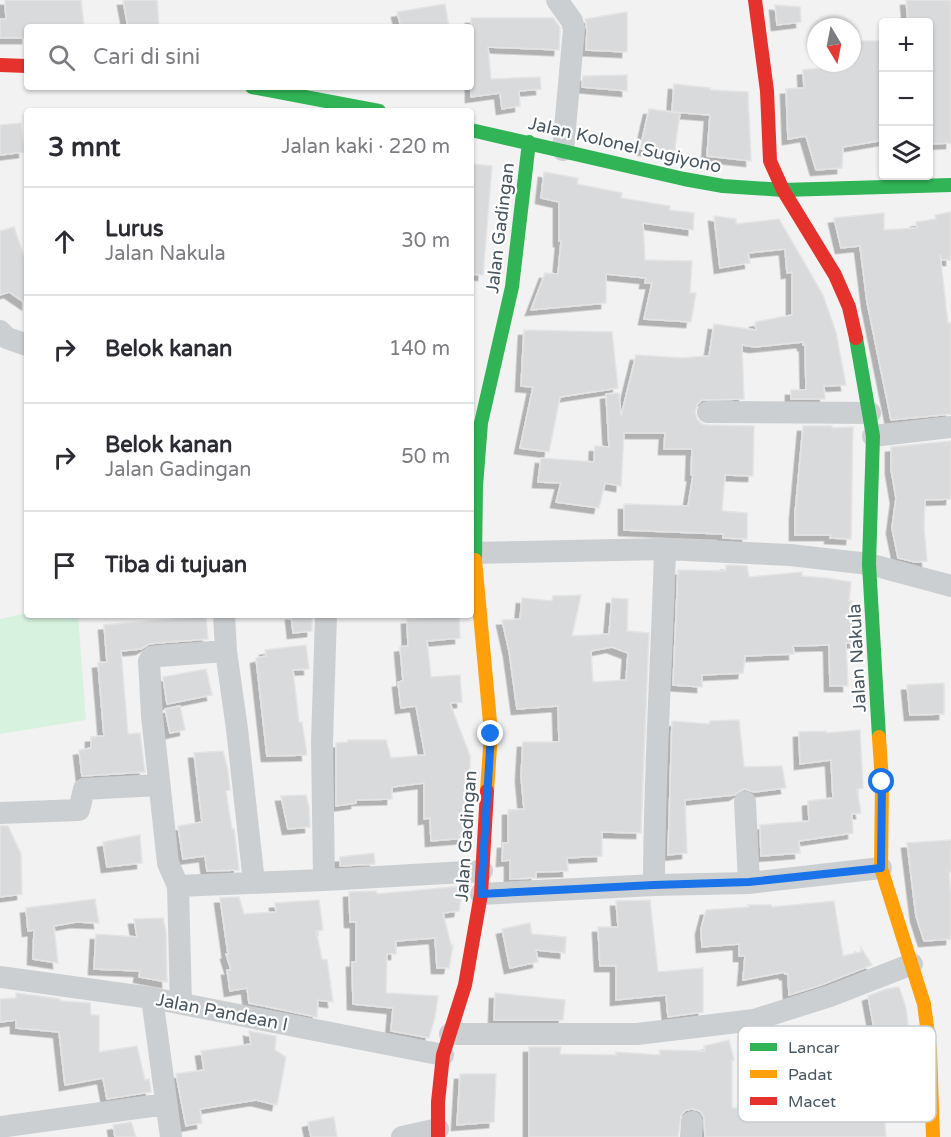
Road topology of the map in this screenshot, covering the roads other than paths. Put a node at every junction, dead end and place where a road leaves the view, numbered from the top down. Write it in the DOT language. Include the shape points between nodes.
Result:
graph roads {
  1 [pos="557,0"];
  2 [pos="755,0"];
  3 [pos="0,65"];
  4 [pos="24,66"];
  5 [pos="268,90"];
  6 [pos="363,108"];
  7 [pos="474,131"];
  8 [pos="530,142"];
  9 [pos="563,150"];
  10 [pos="951,185"];
  11 [pos="783,190"];
  12 [pos="0,332"];
  13 [pos="24,344"];
  14 [pos="708,412"];
  15 [pos="870,414"];
  16 [pos="476,423"];
  17 [pos="951,427"];
  18 [pos="873,436"];
  19 [pos="474,519"];
  20 [pos="665,549"];
  21 [pos="474,552"];
  22 [pos="869,564"];
  23 [pos="474,571"];
  24 [pos="951,586"];
  25 [pos="224,618"];
  26 [pos="326,618"];
  27 [pos="226,651"];
  28 [pos="159,785"];
  29 [pos="745,802"];
  30 [pos="0,813"];
  31 [pos="881,868"];
  32 [pos="482,871"];
  33 [pos="324,880"];
  34 [pos="254,882"];
  35 [pos="749,882"];
  36 [pos="654,885"];
  37 [pos="178,886"];
  38 [pos="481,894"];
  39 [pos="912,964"];
  40 [pos="0,977"];
  41 [pos="152,998"];
  42 [pos="181,1004"];
  43 [pos="927,1026"];
  44 [pos="447,1044"];
  45 [pos="166,1104"];
  46 [pos="932,1122"];
  47 [pos="0,1127"];
  48 [pos="438,1133"];
  49 [pos="171,1137"];
  50 [pos="402,1137"];
  51 [pos="933,1137"];
  1 -- 9 [label="street" via="574,29"];
  2 -- 11 [label="main road, Jalan Nakula" via="767,91 770,161"];
  3 -- 4 [label="main road"];
  5 -- 6 [label="main road"];
  7 -- 8 [label="main road, Jalan Kolonel Sugiyono"];
  8 -- 9 [label="main road, Jalan Kolonel Sugiyono"];
  8 -- 16 [label="main road, Jalan Gadingan" via="512,287"];
  9 -- 11 [label="main road, Jalan Kolonel Sugiyono" via="684,179"];
  10 -- 11 [label="main road, Jalan Kolonel Sugiyono"];
  11 -- 15 [label="main road, Jalan Nakula" via="835,275 849,307"];
  12 -- 13 [label="street"];
  14 -- 15 [label="street"];
  15 -- 18 [label="main road, Jalan Nakula"];
  16 -- 19 [label="main road, Jalan Gadingan"];
  17 -- 18 [label="street"];
  18 -- 22 [label="main road, Jalan Nakula"];
  20 -- 21 [label="street"];
  20 -- 22 [label="street" via="790,555"];
  20 -- 36 [label="street" via="654,785"];
  22 -- 24 [label="street"];
  22 -- 31 [label="main road, Jalan Nakula" via="882,782"];
  23 -- 32 [label="main road, Jalan Gadingan" via="491,734"];
  25 -- 27 [label="street"];
  26 -- 33 [label="street" via="322,719"];
  27 -- 28 [label="street" via="159,656 148,661"];
  27 -- 34 [label="street"];
  28 -- 30 [label="street" via="84,789 79,810"];
  28 -- 37 [label="street" via="168,863"];
  29 -- 35 [label="street"];
  31 -- 35 [label="street"];
  31 -- 39 [label="main road, Jalan Nakula"];
  32 -- 33 [label="street"];
  32 -- 38 [label="main road, Jalan Gadingan"];
  33 -- 34 [label="street"];
  34 -- 37 [label="street"];
  35 -- 36 [label="street"];
  36 -- 38 [label="street"];
  37 -- 42 [label="street"];
  38 -- 44 [label="main road, Jalan Gadingan" via="465,985"];
  39 -- 43 [label="main road, Jalan Nakula"];
  39 -- 44 [label="street, Jalan Pandean I" via="754,1020 637,1034"];
  40 -- 41 [label="street, Jalan Pandean I"];
  41 -- 42 [label="street, Jalan Pandean I"];
  41 -- 45 [label="street"];
  42 -- 44 [label="street, Jalan Pandean I"];
  44 -- 48 [label="main road, Jalan Gadingan" via="438,1102"];
  45 -- 47 [label="street"];
  45 -- 49 [label="street"];
  46 -- 51 [label="main road, Jalan Nakula"];
  48 -- 50 [label="street"];
}
